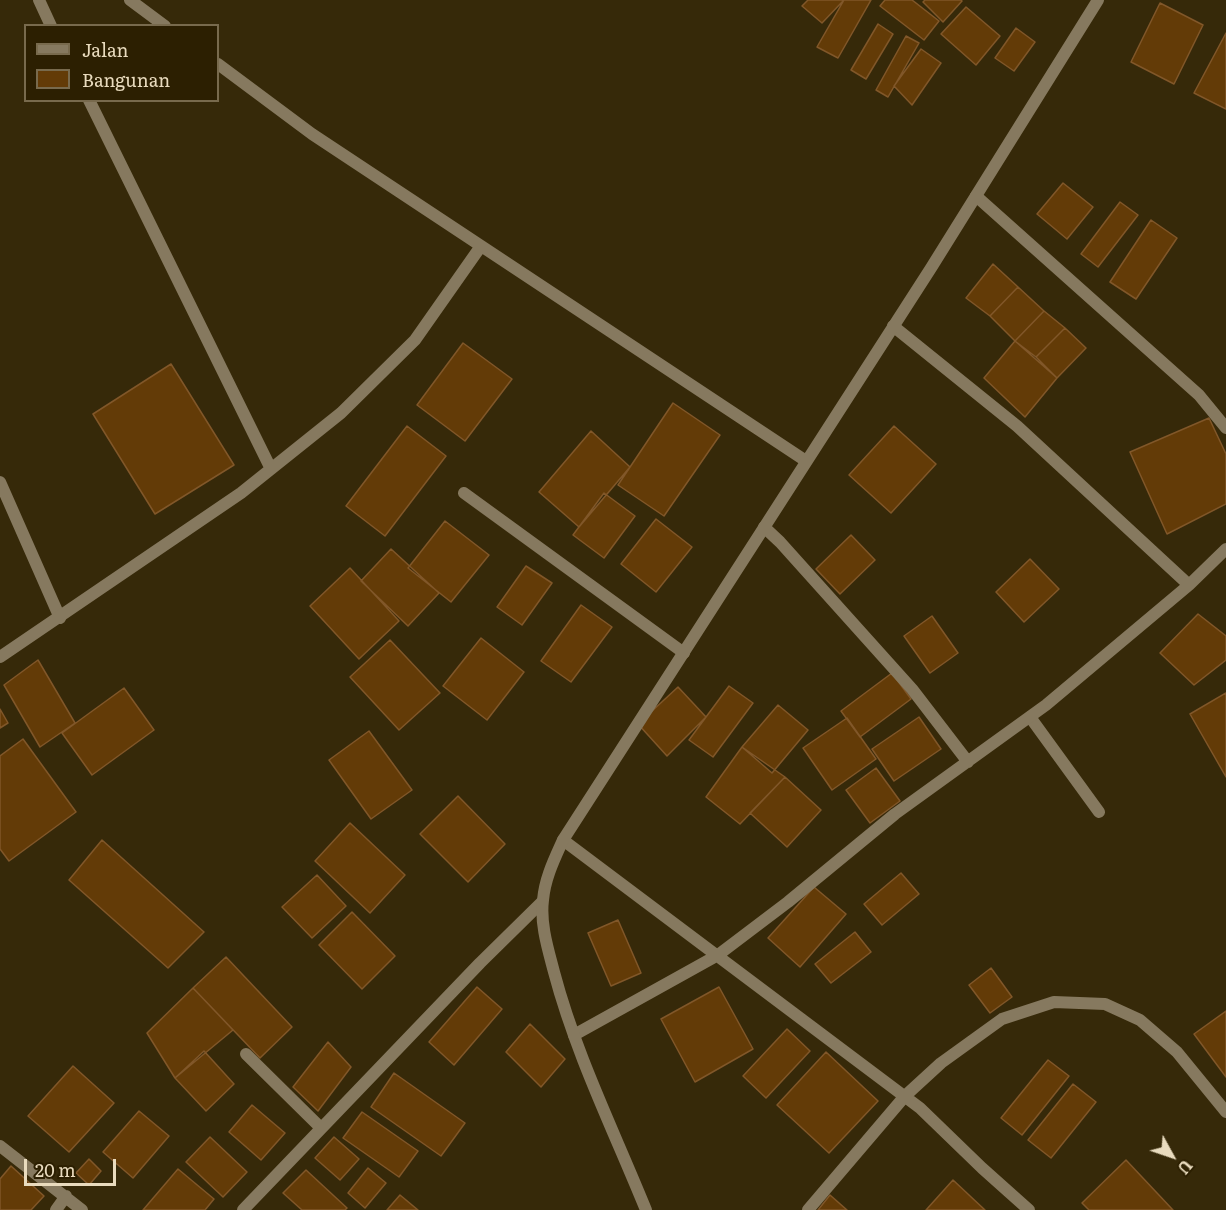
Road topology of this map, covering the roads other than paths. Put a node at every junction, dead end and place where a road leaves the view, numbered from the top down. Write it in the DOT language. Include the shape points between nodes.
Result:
graph roads {
  1 [pos="39,0"];
  2 [pos="130,0"];
  3 [pos="1098,0"];
  4 [pos="50,24"];
  5 [pos="162,24"];
  6 [pos="219,65"];
  7 [pos="90,102"];
  8 [pos="976,196"];
  9 [pos="481,246"];
  10 [pos="893,326"];
  11 [pos="1226,428"];
  12 [pos="806,461"];
  13 [pos="271,469"];
  14 [pos="0,482"];
  15 [pos="464,493"];
  16 [pos="764,527"];
  17 [pos="1226,549"];
  18 [pos="1189,585"];
  19 [pos="60,618"];
  20 [pos="684,653"];
  21 [pos="0,657"];
  22 [pos="1030,717"];
  23 [pos="968,762"];
  24 [pos="1099,812"];
  25 [pos="563,840"];
  26 [pos="542,902"];
  27 [pos="718,955"];
  28 [pos="574,1035"];
  29 [pos="246,1054"];
  30 [pos="905,1096"];
  31 [pos="1226,1112"];
  32 [pos="321,1128"];
  33 [pos="0,1146"];
  34 [pos="66,1196"];
  35 [pos="56,1210"];
  36 [pos="82,1210"];
  37 [pos="243,1210"];
  38 [pos="646,1210"];
  39 [pos="808,1210"];
  40 [pos="1029,1210"];
  1 -- 4 [label="street"];
  2 -- 5 [label="street"];
  3 -- 8 [label="street"];
  6 -- 9 [label="street" via="312,134"];
  7 -- 13 [label="street"];
  8 -- 10 [label="street"];
  8 -- 11 [label="street" via="1200,395"];
  9 -- 12 [label="street"];
  9 -- 13 [label="street" via="415,340 341,413"];
  10 -- 12 [label="street"];
  10 -- 18 [label="street" via="1017,426"];
  12 -- 16 [label="street"];
  13 -- 19 [label="street"];
  14 -- 19 [label="street"];
  15 -- 20 [label="street"];
  16 -- 20 [label="street"];
  16 -- 23 [label="street" via="912,688"];
  17 -- 18 [label="street"];
  18 -- 22 [label="street"];
  19 -- 21 [label="street"];
  20 -- 25 [label="street"];
  22 -- 23 [label="street"];
  22 -- 24 [label="street"];
  23 -- 27 [label="street" via="895,814"];
  25 -- 26 [label="street" via="549,870"];
  25 -- 27 [label="street"];
  26 -- 28 [label="street" via="543,929"];
  26 -- 32 [label="street"];
  27 -- 28 [label="street"];
  27 -- 30 [label="street"];
  28 -- 38 [label="street"];
  29 -- 32 [label="street"];
  30 -- 31 [label="street" via="940,1063 1002,1018 1054,1002 1105,1004 1140,1020 1177,1052"];
  30 -- 39 [label="street"];
  30 -- 40 [label="street"];
  32 -- 37 [label="street"];
  33 -- 34 [label="street"];
  34 -- 35 [label="street"];
  34 -- 36 [label="street"];
}
